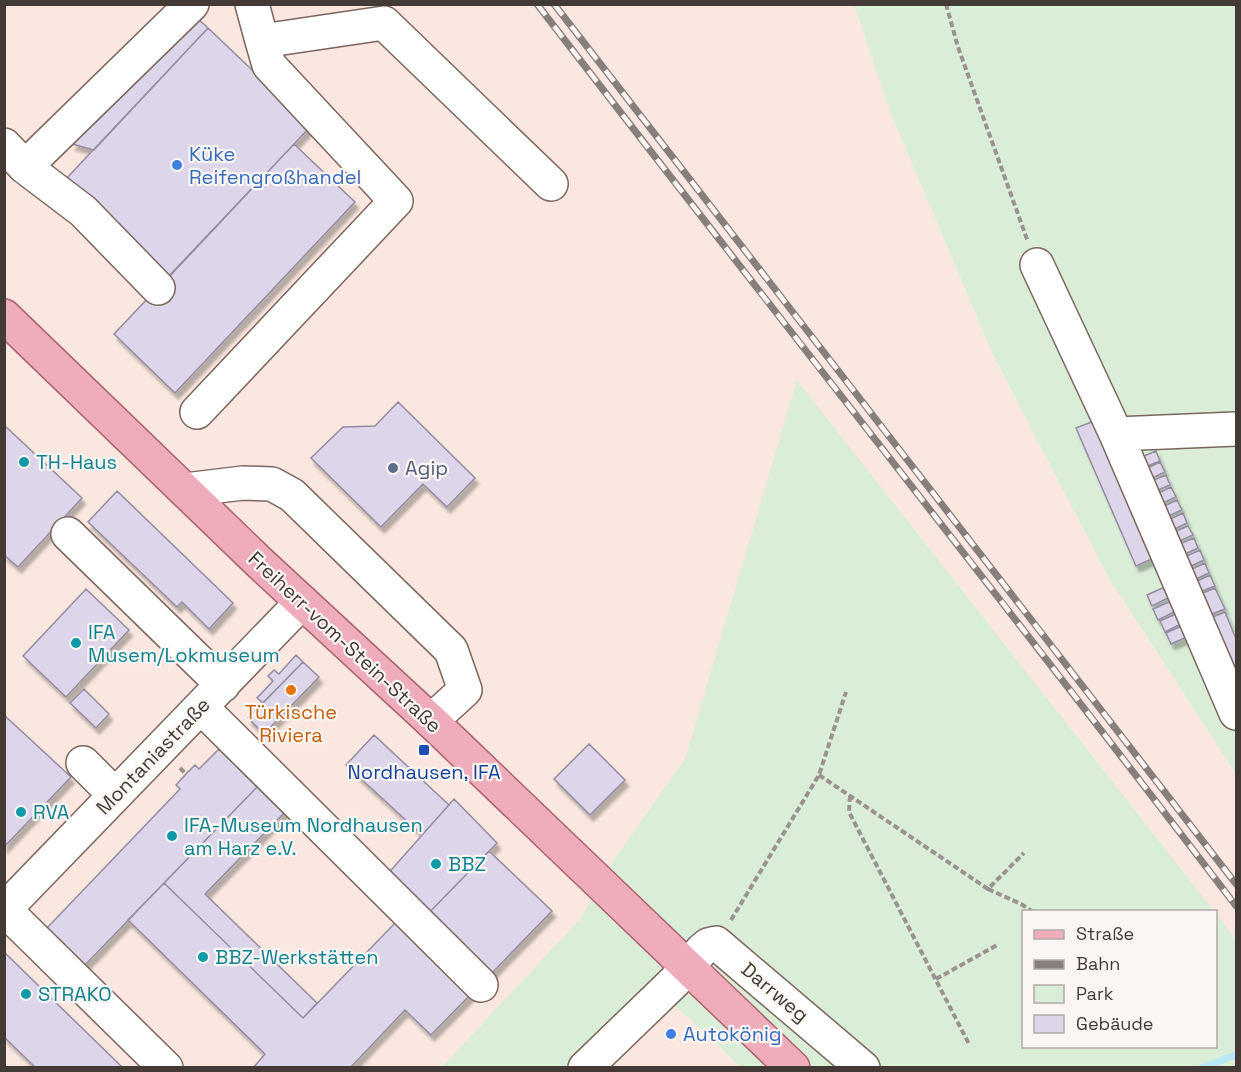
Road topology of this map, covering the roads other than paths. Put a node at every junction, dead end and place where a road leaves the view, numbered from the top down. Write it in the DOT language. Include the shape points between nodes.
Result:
graph roads {
  1 [pos="192,4"];
  2 [pos="252,4"];
  3 [pos="262,41"];
  4 [pos="15,156"];
  5 [pos="551,184"];
  6 [pos="1037,265"];
  7 [pos="158,288"];
  8 [pos="4,316"];
  9 [pos="197,412"];
  10 [pos="1236,429"];
  11 [pos="1116,434"];
  12 [pos="185,490"];
  13 [pos="68,534"];
  14 [pos="302,602"];
  15 [pos="212,696"];
  16 [pos="1236,713"];
  17 [pos="431,722"];
  18 [pos="82,763"];
  19 [pos="116,795"];
  20 [pos="5,909"];
  21 [pos="687,967"];
  22 [pos="481,986"];
  23 [pos="166,1068"];
  24 [pos="585,1068"];
  25 [pos="794,1068"];
  26 [pos="863,1068"];
  1 -- 4 [label="street"];
  2 -- 3 [label="street"];
  3 -- 5 [label="street" via="384,23"];
  3 -- 9 [label="street" via="269,65 396,201"];
  4 -- 7 [label="street" via="83,211"];
  6 -- 11 [label="street"];
  8 -- 12 [label="main road, Freiherr-vom-Stein-Straße"];
  10 -- 11 [label="street"];
  11 -- 16 [label="street"];
  12 -- 14 [label="main road, Freiherr-vom-Stein-Straße"];
  12 -- 17 [label="street" via="272,484 292,495 451,650 465,690"];
  13 -- 15 [label="street"];
  14 -- 15 [label="street, Montaniastraße"];
  14 -- 17 [label="main road, Freiherr-vom-Stein-Straße"];
  15 -- 19 [label="street, Montaniastraße"];
  15 -- 22 [label="street"];
  17 -- 21 [label="main road, Freiherr-vom-Stein-Straße"];
  18 -- 19 [label="street"];
  19 -- 20 [label="street, Montaniastraße"];
  20 -- 23 [label="street"];
  21 -- 24 [label="street"];
  21 -- 25 [label="main road, Freiherr-vom-Stein-Straße"];
  21 -- 26 [label="street, Darrweg" via="708,945 716,943"];
}
